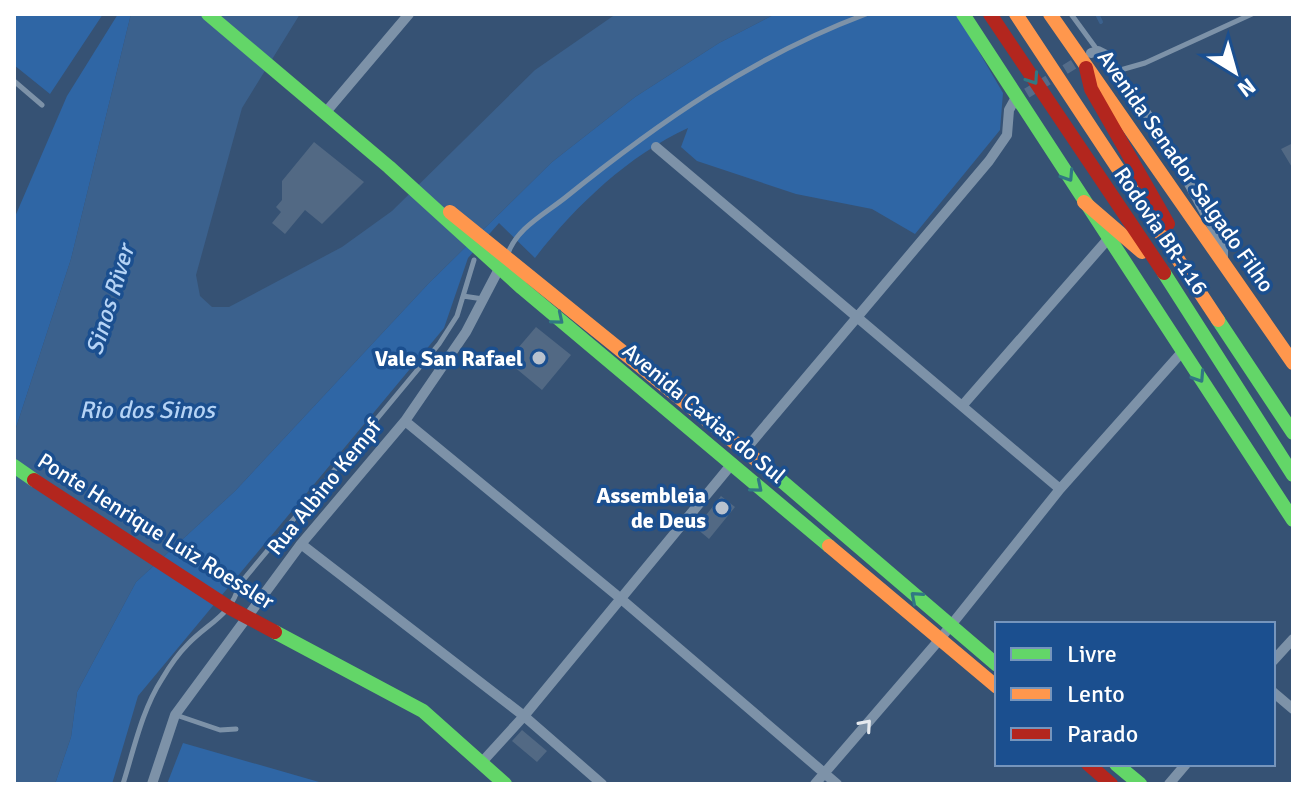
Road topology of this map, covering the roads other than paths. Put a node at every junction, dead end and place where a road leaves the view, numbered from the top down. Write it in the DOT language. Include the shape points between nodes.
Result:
graph roads {
  1 [pos="208,14"];
  2 [pos="409,14"];
  3 [pos="866,14"];
  4 [pos="963,14"];
  5 [pos="990,14"];
  6 [pos="1016,14"];
  7 [pos="1050,14"];
  8 [pos="1071,14"];
  9 [pos="1252,14"];
  10 [pos="1092,58"];
  11 [pos="1116,71"];
  12 [pos="14,81"];
  13 [pos="1014,101"];
  14 [pos="42,105"];
  15 [pos="326,112"];
  16 [pos="647,133"];
  17 [pos="656,147"];
  18 [pos="1084,202"];
  19 [pos="1108,239"];
  20 [pos="477,248"];
  21 [pos="1223,260"];
  22 [pos="1179,261"];
  23 [pos="503,262"];
  24 [pos="1162,270"];
  25 [pos="463,296"];
  26 [pos="484,299"];
  27 [pos="857,318"];
  28 [pos="1182,352"];
  29 [pos="1293,363"];
  30 [pos="962,406"];
  31 [pos="405,421"];
  32 [pos="1293,433"];
  33 [pos="745,450"];
  34 [pos="731,465"];
  35 [pos="14,466"];
  36 [pos="1293,475"];
  37 [pos="1060,489"];
  38 [pos="1293,520"];
  39 [pos="301,544"];
  40 [pos="620,598"];
  41 [pos="950,626"];
  42 [pos="940,639"];
  43 [pos="1293,639"];
  44 [pos="1275,659"];
  45 [pos="995,663"];
  46 [pos="995,685"];
  47 [pos="1275,694"];
  48 [pos="1293,709"];
  49 [pos="175,715"];
  50 [pos="524,716"];
  51 [pos="236,729"];
  52 [pos="482,762"];
  53 [pos="1090,766"];
  54 [pos="1118,766"];
  55 [pos="1184,766"];
  56 [pos="824,773"];
  57 [pos="123,784"];
  58 [pos="152,784"];
  59 [pos="505,784"];
  60 [pos="602,784"];
  61 [pos="815,784"];
  62 [pos="837,784"];
  63 [pos="1111,784"];
  64 [pos="1140,784"];
  65 [pos="1169,784"];
  1 -- 15 [label="main road, Avenida Caxias do Sul"];
  2 -- 15 [label="street"];
  3 -- 16 [label="lane" via="724,82"];
  4 -- 18 [label="main road, one-way"];
  5 -- 24 [label="main road, Rodovia BR-116, one-way"];
  6 -- 22 [label="main road, Rodovia BR-116"];
  7 -- 10 [label="main road, Avenida Senador Salgado Filho" via="1069,43"];
  8 -- 10 [label="lane"];
  9 -- 11 [label="lane"];
  10 -- 11 [label="street" via="1106,55"];
  10 -- 21 [label="main road, Avenida Senador Salgado Filho"];
  10 -- 22 [label="main road" via="1091,89 1175,237"];
  11 -- 21 [label="street" via="1167,143 1223,246"];
  12 -- 14 [label="lane"];
  13 -- 27 [label="street" via="1010,127 989,161"];
  15 -- 20 [label="main road, Avenida Caxias do Sul"];
  16 -- 17 [label="lane"];
  16 -- 23 [label="lane" via="523,229"];
  17 -- 27 [label="street"];
  18 -- 19 [label="main road"];
  18 -- 24 [label="main road"];
  19 -- 28 [label="main road"];
  19 -- 30 [label="street"];
  20 -- 23 [label="main road, Avenida Caxias do Sul"];
  20 -- 25 [label="lane"];
  21 -- 29 [label="main road, Avenida Senador Salgado Filho"];
  22 -- 32 [label="main road, Rodovia BR-116"];
  23 -- 26 [label="street, Rua Albino Kempf"];
  23 -- 33 [label="main road, Avenida Caxias do Sul"];
  23 -- 34 [label="main road, Avenida Caxias do Sul, one-way"];
  24 -- 36 [label="main road, Rodovia BR-116"];
  25 -- 26 [label="lane"];
  25 -- 57 [label="lane" via="439,344 239,585 218,621 185,646 161,680"];
  26 -- 31 [label="street, Rua Albino Kempf"];
  27 -- 30 [label="street"];
  27 -- 33 [label="street"];
  28 -- 37 [label="street"];
  28 -- 38 [label="main road, one-way"];
  30 -- 37 [label="street"];
  31 -- 39 [label="street, Rua Albino Kempf"];
  31 -- 40 [label="street"];
  41 -- 33 [label="main road, Avenida Caxias do Sul, one-way"];
  34 -- 40 [label="street"];
  34 -- 42 [label="main road, Avenida Caxias do Sul, one-way"];
  35 -- 52 [label="main road, Ponte Henrique Luiz Roessler, bridge" via="230,608 423,711"];
  37 -- 41 [label="street"];
  39 -- 49 [label="street, Rua Albino Kempf"];
  39 -- 50 [label="street"];
  40 -- 50 [label="street"];
  40 -- 56 [label="street"];
  41 -- 42 [label="street"];
  41 -- 45 [label="main road, Avenida Caxias do Sul"];
  42 -- 46 [label="main road, Avenida Caxias do Sul"];
  56 -- 42 [label="street, one-way"];
  43 -- 44 [label="street"];
  47 -- 48 [label="street"];
  49 -- 51 [label="lane" via="220,730"];
  49 -- 58 [label="street, Rua Albino Kempf"];
  50 -- 52 [label="street"];
  50 -- 60 [label="street"];
  52 -- 59 [label="main road, Ponte Henrique Luiz Roessler"];
  53 -- 63 [label="main road"];
  54 -- 64 [label="main road"];
  55 -- 65 [label="street"];
  56 -- 61 [label="street"];
  56 -- 62 [label="street"];
}
